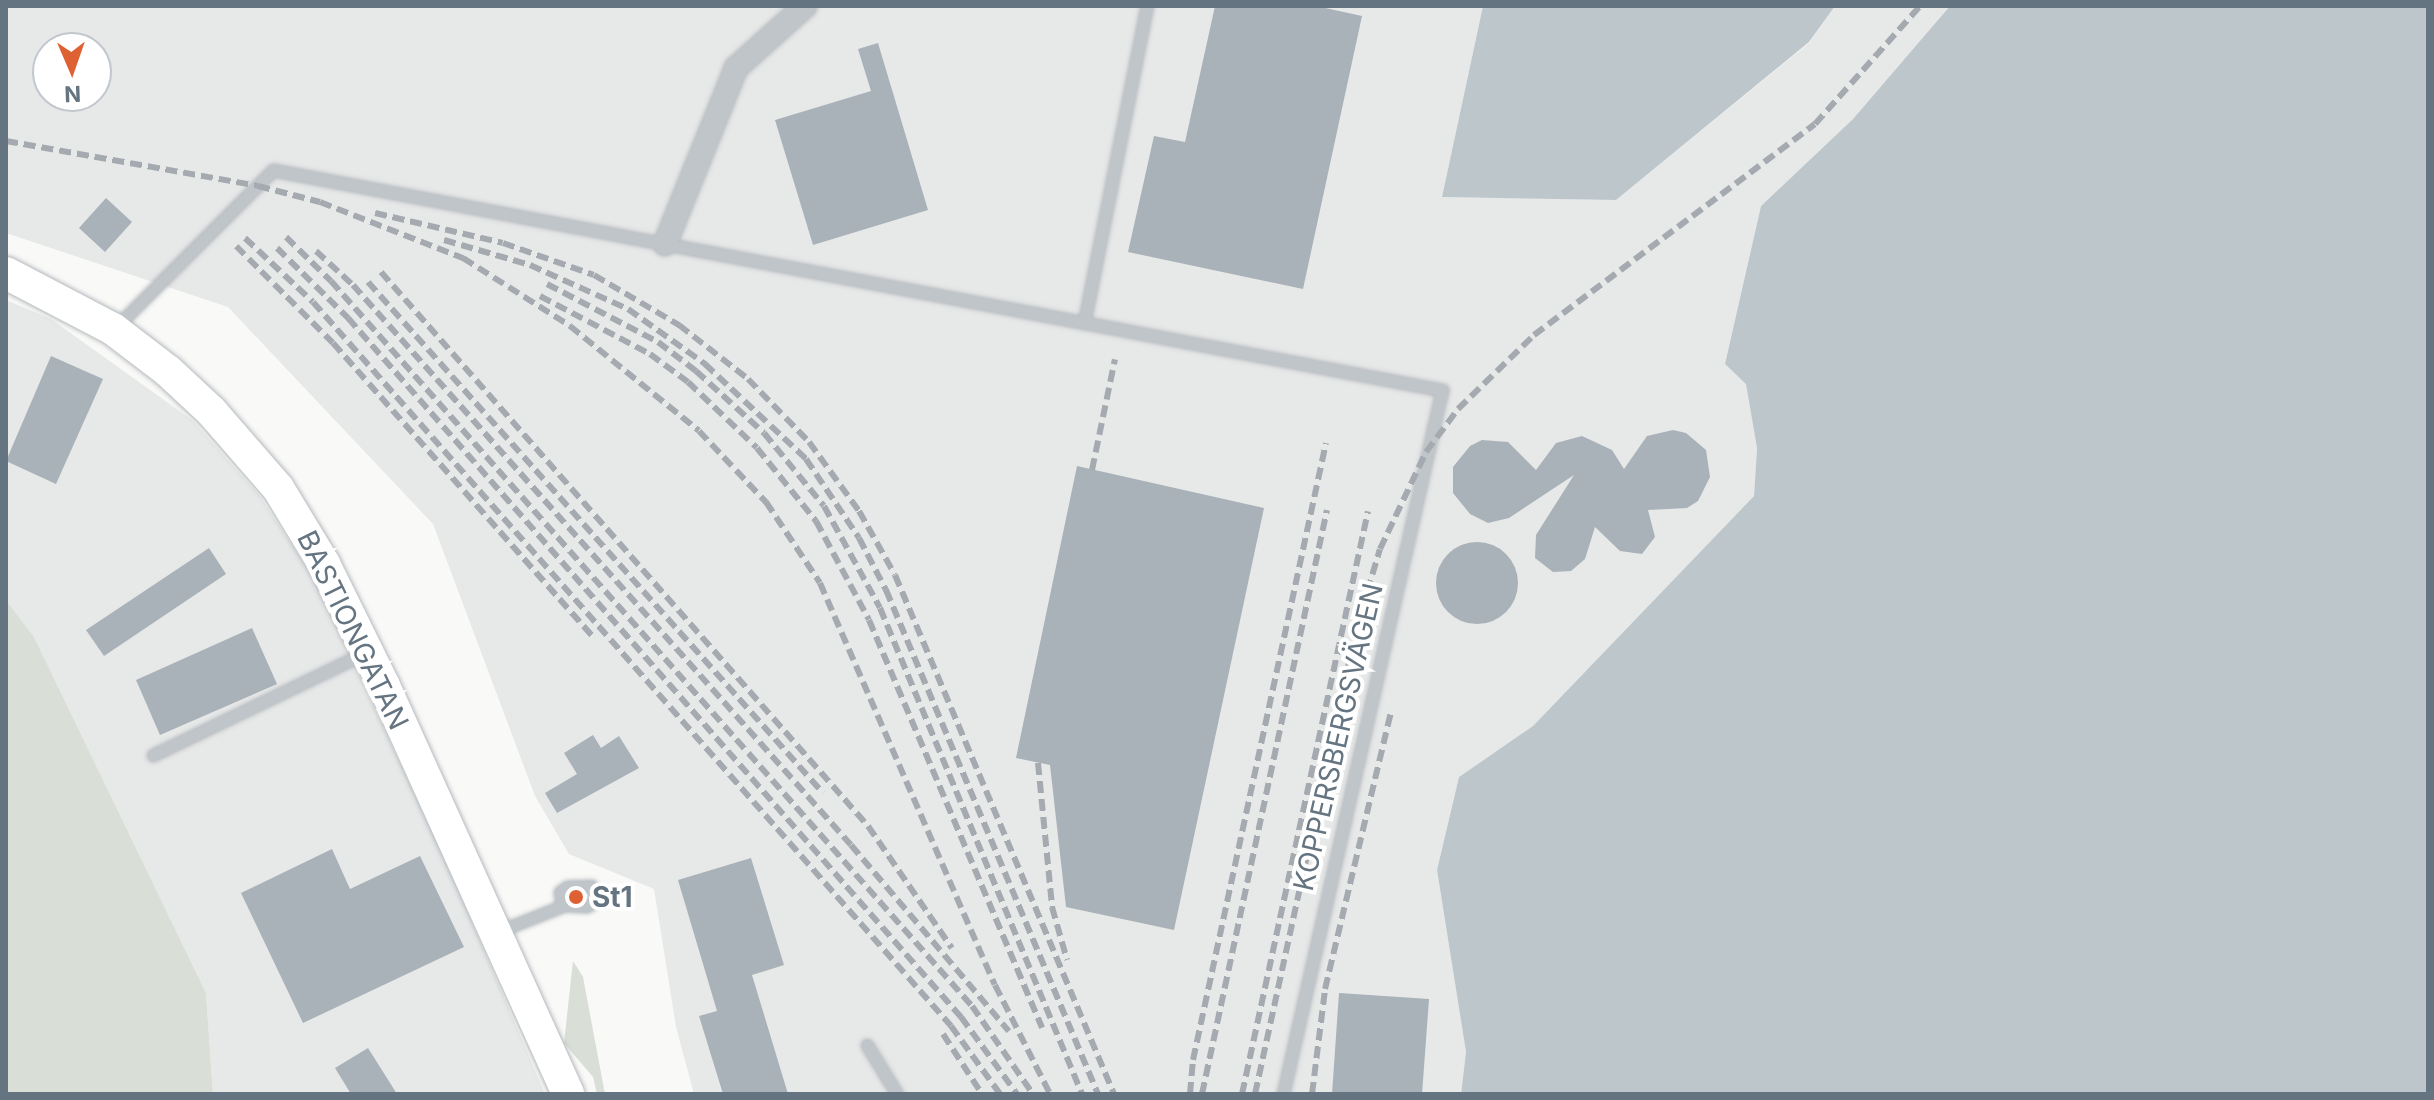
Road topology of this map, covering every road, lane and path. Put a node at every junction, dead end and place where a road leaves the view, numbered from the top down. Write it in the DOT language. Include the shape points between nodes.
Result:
graph roads {
  1 [pos="805,6"];
  2 [pos="1147,6"];
  3 [pos="665,244"];
  4 [pos="6,273"];
  5 [pos="1084,323"];
  6 [pos="113,329"];
  7 [pos="367,652"];
  8 [pos="153,755"];
  9 [pos="562,906"];
  10 [pos="497,932"];
  11 [pos="867,1045"];
  12 [pos="568,1094"];
  13 [pos="897,1094"];
  14 [pos="1283,1094"];
  1 -- 3 [label="street" via="736,68"];
  2 -- 5 [label="lane"];
  3 -- 5 [label="lane"];
  3 -- 6 [label="lane" via="273,170"];
  4 -- 6 [label="main road, BASTIONGATAN"];
  5 -- 14 [label="lane, KOPPERSBERGSVÄGEN" via="1442,390"];
  6 -- 7 [label="main road, BASTIONGATAN" via="211,411 278,488"];
  7 -- 8 [label="lane"];
  7 -- 10 [label="main road, BASTIONGATAN"];
  9 -- 10 [label="lane"];
  10 -- 12 [label="main road, BASTIONGATAN"];
  11 -- 13 [label="lane"];
}
